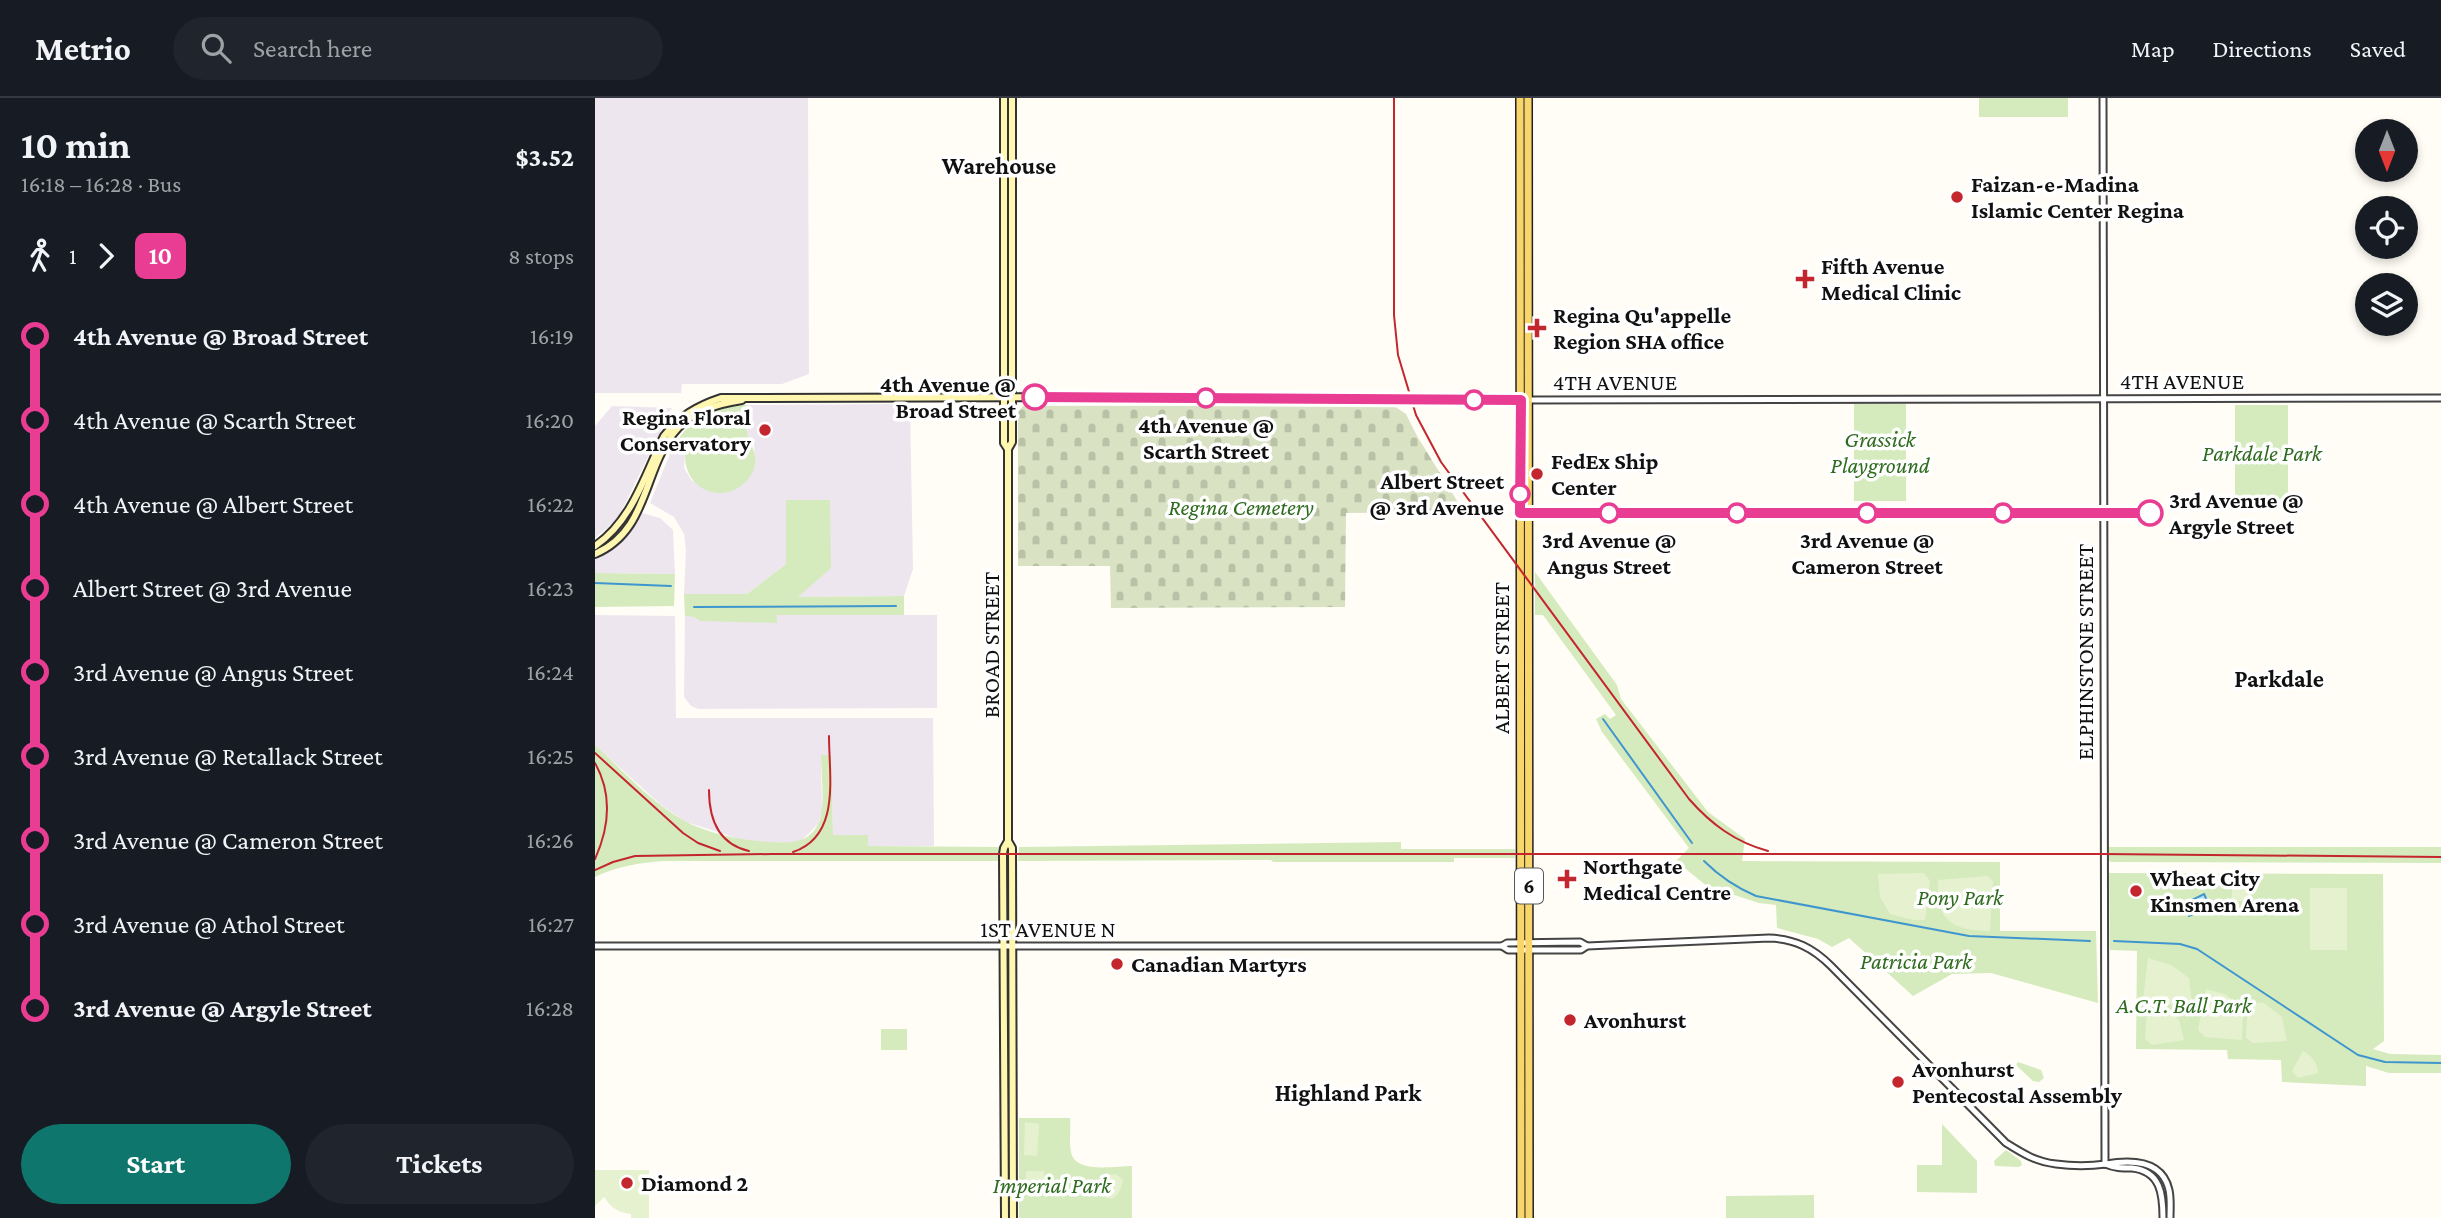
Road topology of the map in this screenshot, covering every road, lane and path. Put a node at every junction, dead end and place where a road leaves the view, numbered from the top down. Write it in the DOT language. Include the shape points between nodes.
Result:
graph roads {
  1 [pos="1004,98"];
  2 [pos="1012,98"];
  3 [pos="1520,98"];
  4 [pos="1528,98"];
  5 [pos="2102,98"];
  6 [pos="1004,397"];
  7 [pos="1013,397"];
  8 [pos="2441,398"];
  9 [pos="747,399"];
  10 [pos="2103,399"];
  11 [pos="1525,400"];
  12 [pos="1008,449"];
  13 [pos="595,546"];
  14 [pos="595,554"];
  15 [pos="1008,841"];
  16 [pos="595,946"];
  17 [pos="1005,946"];
  18 [pos="1013,946"];
  19 [pos="1525,947"];
  20 [pos="2105,1164"];
  21 [pos="1005,1218"];
  22 [pos="1013,1218"];
  23 [pos="1521,1218"];
  24 [pos="1529,1218"];
  25 [pos="2163,1218"];
  26 [pos="2170,1218"];
  1 -- 6 [label="main road, BROAD STREET"];
  2 -- 7 [label="main road, BROAD STREET"];
  3 -- 11 [label="main road, ALBERT STREET / 6"];
  4 -- 11 [label="main road, ALBERT STREET / 6"];
  5 -- 10 [label="street, ELPHINSTONE STREET"];
  6 -- 7 [label="main road, 4TH AVENUE"];
  6 -- 9 [label="main road, 4TH AVENUE"];
  6 -- 12 [label="main road, BROAD STREET" via="1004,443"];
  7 -- 11 [label="main road, 4TH AVENUE"];
  7 -- 12 [label="main road, BROAD STREET"];
  8 -- 10 [label="street, 4TH AVENUE"];
  9 -- 13 [label="main road" via="709,402 673,425 622,522"];
  9 -- 14 [label="main road" via="709,408 680,427 664,450 634,518 623,534"];
  10 -- 11 [label="street, 4TH AVENUE"];
  10 -- 20 [label="street, ELPHINSTONE STREET"];
  11 -- 19 [label="main road, ALBERT STREET / 6"];
  12 -- 15 [label="main road, BROAD STREET"];
  15 -- 17 [label="main road, BROAD STREET" via="1004,848"];
  15 -- 18 [label="main road, BROAD STREET" via="1012,848"];
  16 -- 17 [label="street, 1ST AVENUE N"];
  17 -- 18 [label="street, 1ST AVENUE N"];
  17 -- 21 [label="main road, BROAD STREET"];
  18 -- 19 [label="street, 1ST AVENUE N" via="1507,943"];
  18 -- 22 [label="main road, BROAD STREET"];
  19 -- 20 [label="street, 1ST AVENUE N" via="1581,950 1587,946 1767,939 1801,944 1824,959 2006,1143 2031,1159"];
  19 -- 23 [label="main road, ALBERT STREET / 6"];
  19 -- 24 [label="main road, ALBERT STREET / 6"];
  20 -- 25 [label="street" via="2142,1170 2154,1178 2161,1189"];
  20 -- 26 [label="street" via="2141,1163 2158,1171 2169,1192"];
}
